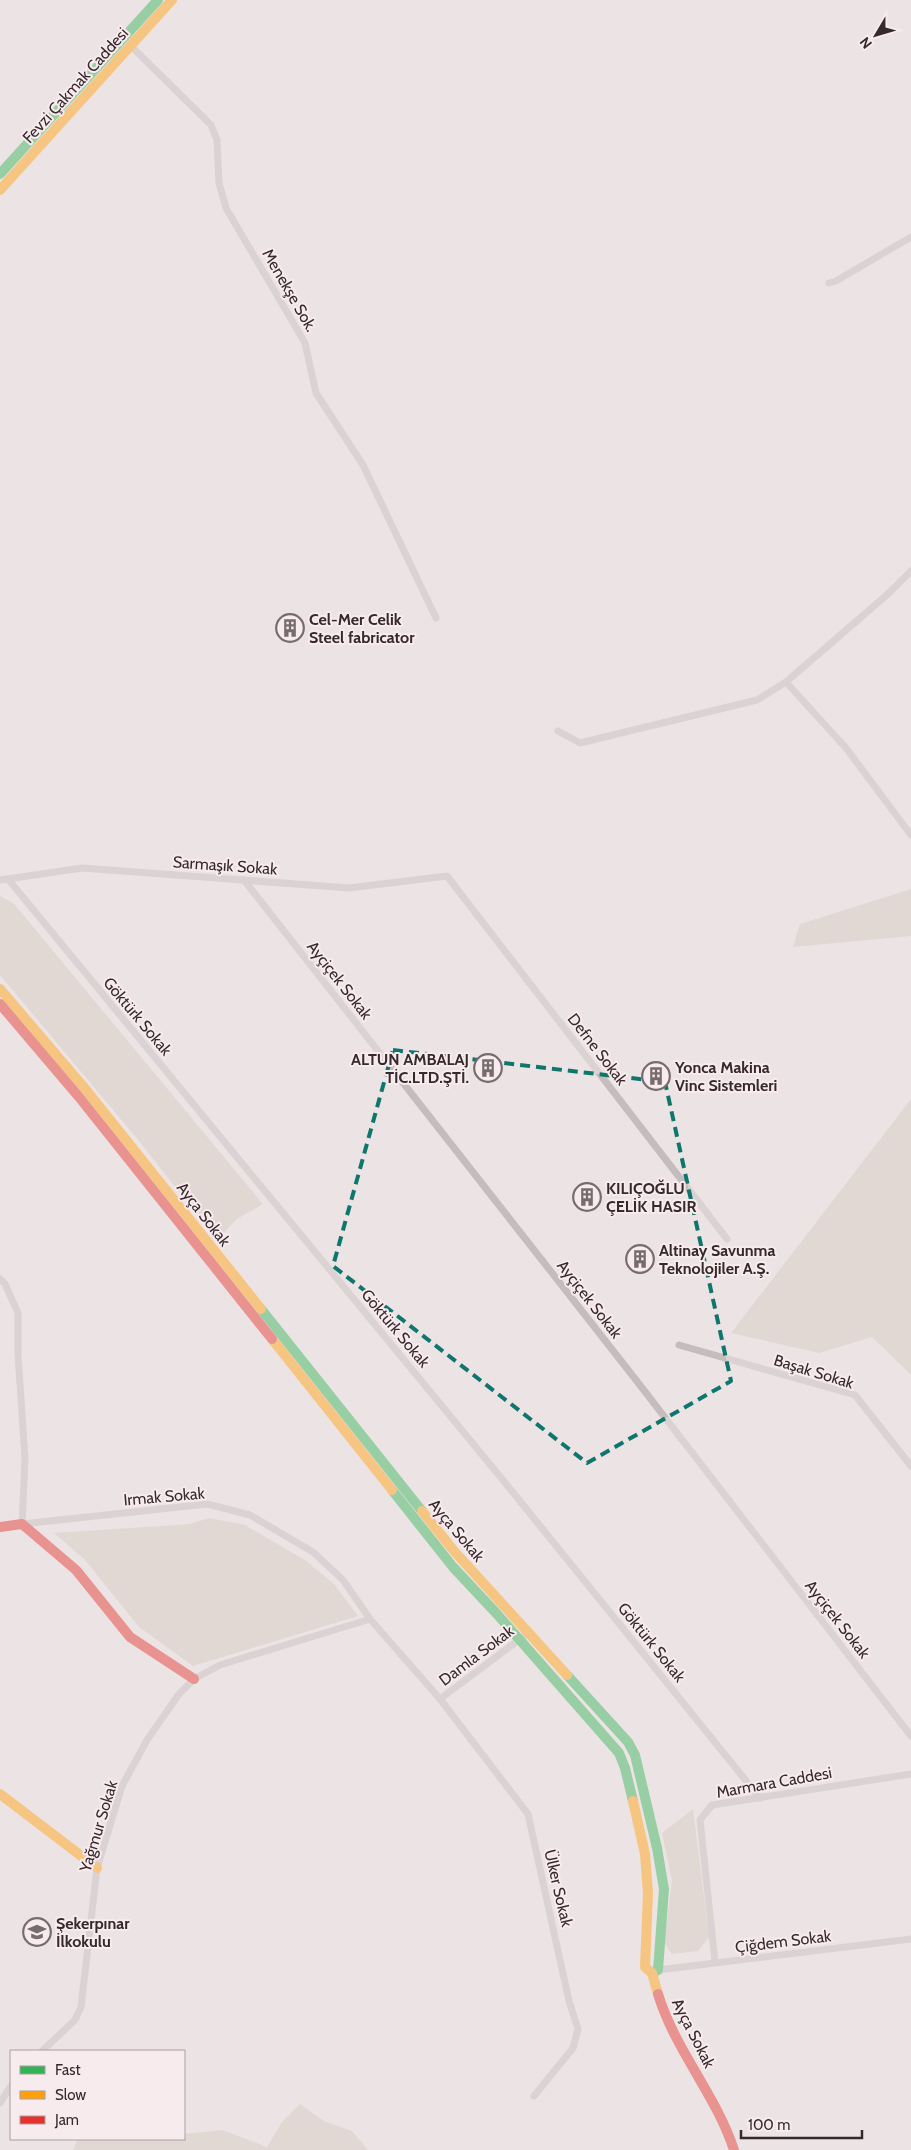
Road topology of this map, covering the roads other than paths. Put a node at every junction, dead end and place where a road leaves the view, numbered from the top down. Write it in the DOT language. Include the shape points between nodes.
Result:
graph roads {
  1 [pos="158,0"];
  2 [pos="172,0"];
  3 [pos="131,46"];
  4 [pos="0,174"];
  5 [pos="0,190"];
  6 [pos="911,237"];
  7 [pos="829,283"];
  8 [pos="911,571"];
  9 [pos="436,618"];
  10 [pos="786,682"];
  11 [pos="558,731"];
  12 [pos="911,835"];
  13 [pos="447,876"];
  14 [pos="2,880"];
  15 [pos="244,880"];
  16 [pos="0,989"];
  17 [pos="0,1004"];
  18 [pos="727,1239"];
  19 [pos="0,1279"];
  20 [pos="245,1290"];
  21 [pos="236,1296"];
  22 [pos="679,1346"];
  23 [pos="911,1466"];
  24 [pos="22,1524"];
  25 [pos="0,1527"];
  26 [pos="370,1619"];
  27 [pos="524,1637"];
  28 [pos="194,1679"];
  29 [pos="440,1699"];
  30 [pos="911,1736"];
  31 [pos="911,1774"];
  32 [pos="0,1794"];
  33 [pos="760,1798"];
  34 [pos="97,1868"];
  35 [pos="911,1939"];
  36 [pos="715,1962"];
  37 [pos="655,1972"];
  38 [pos="43,2050"];
  39 [pos="10,2088"];
  40 [pos="534,2096"];
  41 [pos="0,2103"];
  42 [pos="734,2150"];
  1 -- 4 [label="street, Fevzi Çakmak Caddesi"];
  2 -- 3 [label="street, Fevzi Çakmak Caddesi"];
  3 -- 5 [label="street, Fevzi Çakmak Caddesi"];
  3 -- 9 [label="street, Menekşe Sok." via="211,125 217,140 219,183 226,208 305,343 316,393 363,465"];
  6 -- 7 [label="street"];
  8 -- 10 [label="street"];
  10 -- 11 [label="street" via="757,700 580,743"];
  10 -- 12 [label="street" via="846,748"];
  13 -- 15 [label="street, Sarmaşık Sokak" via="349,888"];
  13 -- 18 [label="street, Defne Sokak"];
  14 -- 15 [label="street, Sarmaşık Sokak" via="82,868"];
  14 -- 33 [label="street, Göktürk Sokak" via="507,1484"];
  15 -- 30 [label="street, Ayçiçek Sokak"];
  16 -- 20 [label="street, Ayça Sokak" via="87,1090"];
  17 -- 21 [label="street, Ayça Sokak" via="79,1097"];
  19 -- 24 [label="street" via="18,1313 25,1459"];
  20 -- 21 [label="street"];
  20 -- 27 [label="street, Ayça Sokak"];
  21 -- 27 [label="street, Ayça Sokak" via="452,1567"];
  22 -- 23 [label="street, Başak Sokak" via="855,1396"];
  24 -- 25 [label="street"];
  24 -- 26 [label="street, Irmak Sokak" via="207,1504 250,1515 313,1552 343,1580"];
  24 -- 28 [label="street" via="76,1570 130,1638"];
  26 -- 28 [label="street, Yağmur Sokak" via="220,1665"];
  26 -- 29 [label="street, Irmak Sokak"];
  27 -- 29 [label="street, Damla Sokak"];
  27 -- 37 [label="street" via="619,1753 625,1768 645,1854 648,1893 645,1966"];
  27 -- 37 [label="street, Ayça Sokak" via="628,1742 635,1755 664,1889"];
  28 -- 34 [label="street, Yağmur Sokak" via="179,1694 146,1740 122,1786"];
  29 -- 40 [label="street, Ülker Sokak" via="528,1814 578,2029 573,2048"];
  31 -- 33 [label="street, Marmara Caddesi"];
  32 -- 34 [label="street"];
  33 -- 36 [label="street, Marmara Caddesi" via="712,1805 700,1820"];
  34 -- 38 [label="street, Yağmur Sokak" via="81,2007 75,2020"];
  35 -- 36 [label="street, Çiğdem Sokak"];
  36 -- 37 [label="street, Çiğdem Sokak"];
  37 -- 42 [label="street, Ayça Sokak" via="665,2016 726,2126"];
  39 -- 41 [label="street"];
}
